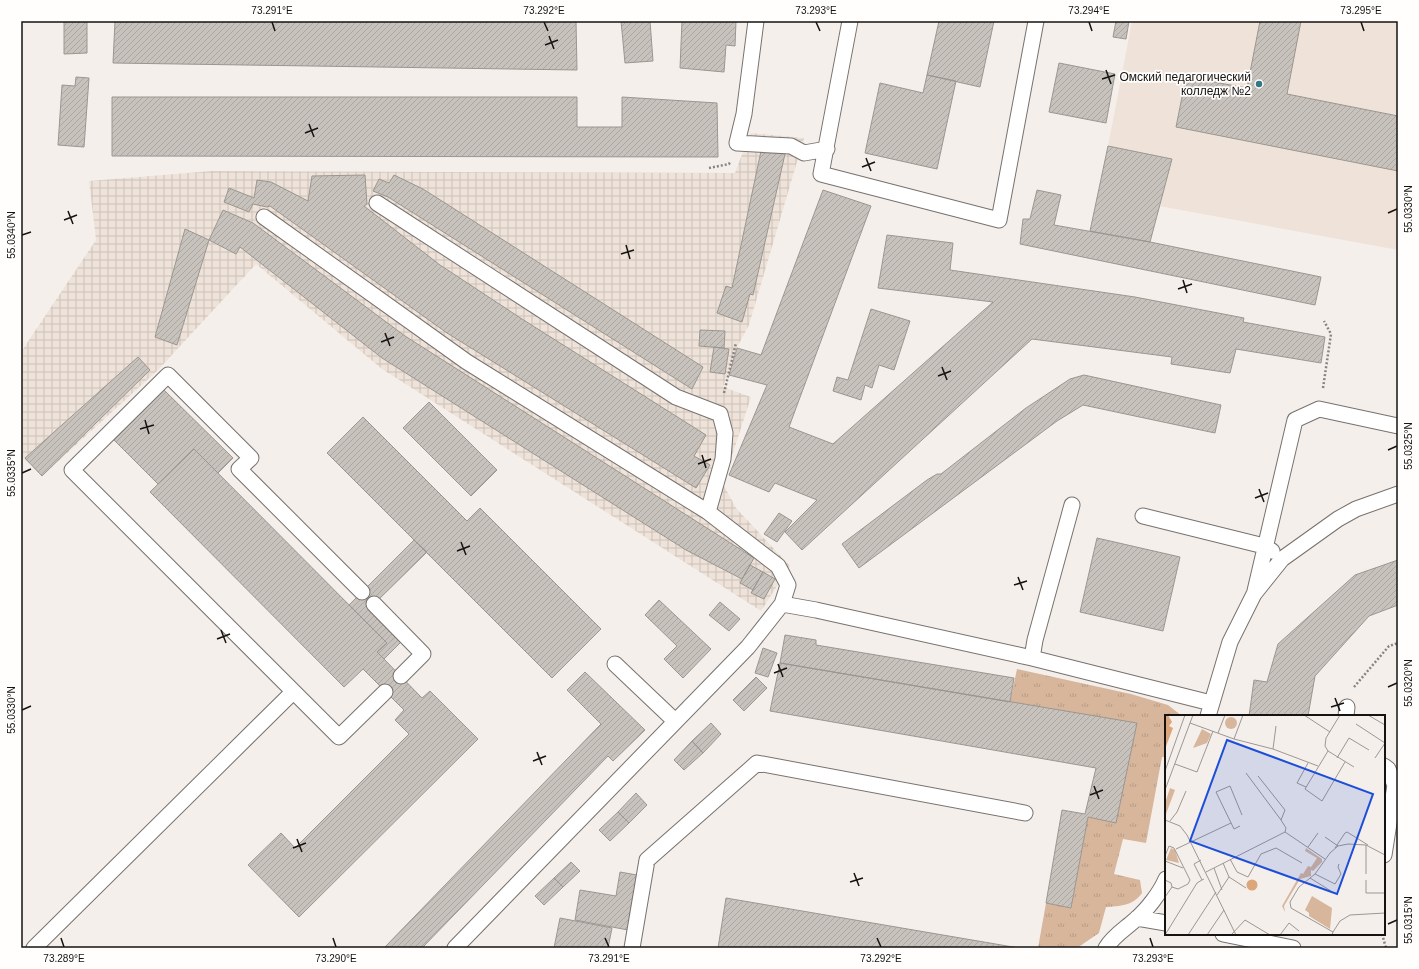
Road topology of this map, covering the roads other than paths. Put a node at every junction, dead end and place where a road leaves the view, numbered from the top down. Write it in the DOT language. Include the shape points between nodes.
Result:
graph roads {
  1 [pos="756,21"];
  2 [pos="850,21"];
  3 [pos="1036,21"];
  4 [pos="827,149"];
  5 [pos="377,203"];
  6 [pos="264,217"];
  7 [pos="1398,426"];
  8 [pos="1398,494"];
  9 [pos="1072,505"];
  10 [pos="708,512"];
  11 [pos="1143,516"];
  12 [pos="1264,546"];
  13 [pos="1282,559"];
  14 [pos="362,592"];
  15 [pos="1254,594"];
  16 [pos="374,604"];
  17 [pos="782,604"];
  18 [pos="1032,658"];
  19 [pos="615,664"];
  20 [pos="401,676"];
  21 [pos="293,692"];
  22 [pos="385,692"];
  23 [pos="1209,709"];
  24 [pos="675,721"];
  25 [pos="1385,767"];
  26 [pos="1025,813"];
  27 [pos="1385,849"];
  28 [pos="1165,881"];
  29 [pos="1137,918"];
  30 [pos="1165,923"];
  31 [pos="1228,935"];
  32 [pos="34,948"];
  33 [pos="455,948"];
  34 [pos="632,948"];
  35 [pos="1106,948"];
  36 [pos="1293,948"];
  1 -- 4 [label="lane" via="744,114 737,143 791,146 804,153"];
  2 -- 4 [label="lane"];
  3 -- 4 [label="lane" via="999,220 821,174"];
  5 -- 10 [label="lane" via="676,398 720,414 725,433 723,459"];
  6 -- 10 [label="lane" via="467,362"];
  7 -- 12 [label="lane" via="1319,409 1294,420"];
  8 -- 13 [label="lane" via="1356,509 1338,519"];
  9 -- 18 [label="lane"];
  10 -- 17 [label="lane" via="778,566 788,585"];
  11 -- 12 [label="lane"];
  12 -- 13 [label="lane"];
  12 -- 15 [label="lane"];
  13 -- 15 [label="lane"];
  14 -- 21 [label="lane" via="239,469 251,458 168,375 72,470"];
  15 -- 23 [label="lane" via="1230,642"];
  16 -- 20 [label="lane" via="423,654"];
  17 -- 18 [label="lane"];
  17 -- 24 [label="lane" via="748,647"];
  18 -- 23 [label="lane"];
  19 -- 24 [label="lane"];
  21 -- 22 [label="lane" via="339,737"];
  21 -- 32 [label="lane"];
  24 -- 33 [label="lane"];
  25 -- 27 [label="lane" via="1395,785"];
  26 -- 34 [label="lane" via="757,763 647,860"];
  28 -- 29 [label="lane"];
  29 -- 30 [label="lane"];
  29 -- 35 [label="lane" via="1111,940"];
  31 -- 36 [label="lane"];
}
